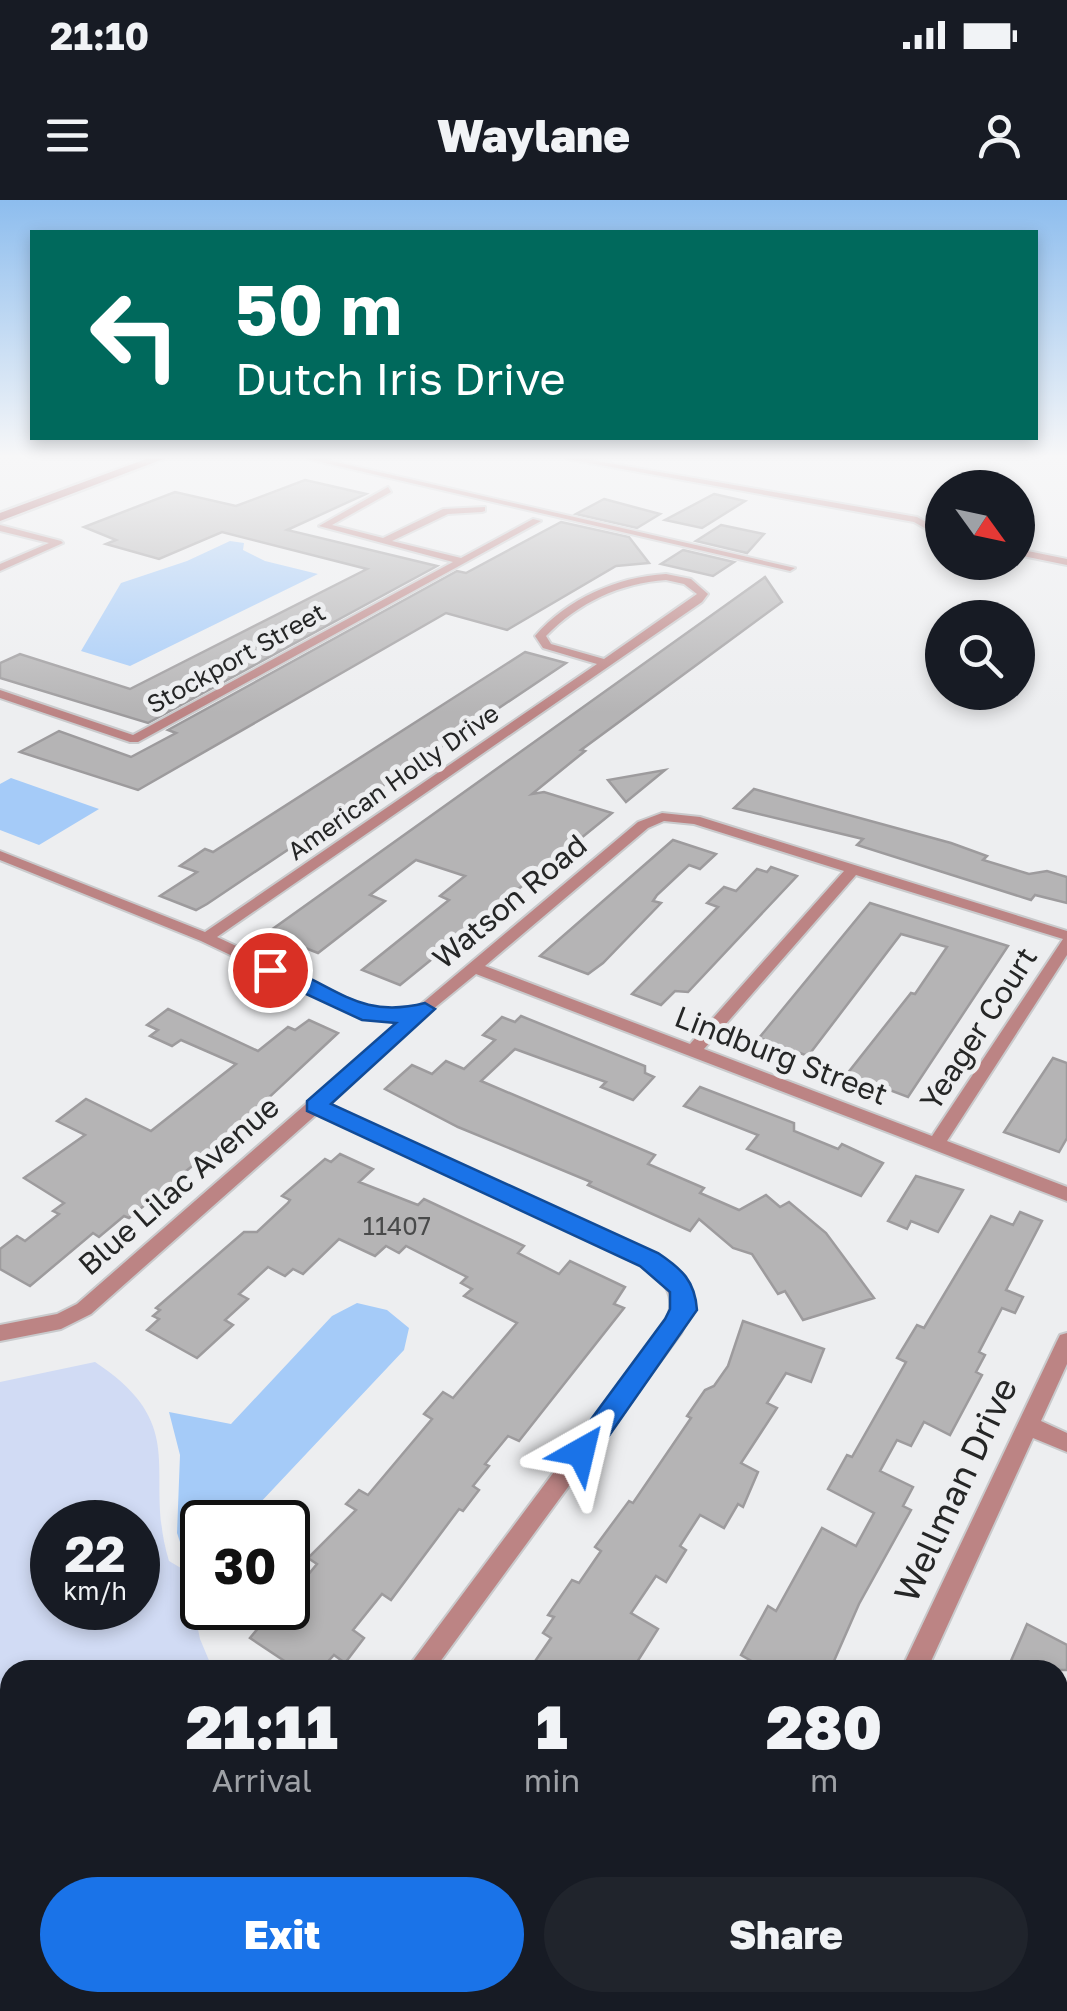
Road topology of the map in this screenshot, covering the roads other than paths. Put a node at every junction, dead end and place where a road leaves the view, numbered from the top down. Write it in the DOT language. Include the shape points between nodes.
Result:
graph roads {
  1 [pos="56,544"];
  2 [pos="388,544"];
  3 [pos="494,544"];
  4 [pos="683,544"];
  5 [pos="1035,555"];
  6 [pos="461,562"];
  7 [pos="1067,562"];
  8 [pos="0,568"];
  9 [pos="790,568"];
  10 [pos="605,663"];
  11 [pos="0,694"];
  12 [pos="0,855"];
  13 [pos="853,869"];
  14 [pos="1067,936"];
  15 [pos="206,938"];
  16 [pos="1067,944"];
  17 [pos="476,968"];
  18 [pos="425,1009"];
  19 [pos="692,1052"];
  20 [pos="315,1106"];
  21 [pos="936,1144"];
  22 [pos="1067,1194"];
  23 [pos="0,1333"];
  24 [pos="1067,1342"];
  25 [pos="1028,1424"];
  26 [pos="1067,1442"];
  27 [pos="426,1660"];
  28 [pos="919,1660"];
  1 -- 8 [label="street"];
  2 -- 6 [label="street"];
  3 -- 6 [label="street, Stockport Street"];
  4 -- 9 [label="street"];
  5 -- 7 [label="street"];
  6 -- 11 [label="street, Stockport Street" via="134,739"];
  10 -- 10 [label="street, American Holly Drive" via="698,600 698,586 632,577 540,636 554,649"];
  10 -- 15 [label="street, American Holly Drive"];
  12 -- 15 [label="street, Watson Road"];
  13 -- 14 [label="street, Watson Road"];
  13 -- 17 [label="street, Watson Road" via="695,820 662,818 643,825"];
  13 -- 19 [label="street"];
  15 -- 18 [label="street, Watson Road" via="370,1015 402,1017"];
  16 -- 21 [label="street, Yeager Court"];
  17 -- 18 [label="street, Watson Road"];
  17 -- 19 [label="street, Lindburg Street"];
  18 -- 20 [label="street, Blue Lilac Avenue"];
  19 -- 21 [label="street, Lindburg Street"];
  20 -- 23 [label="street, Blue Lilac Avenue" via="84,1309 61,1321"];
  20 -- 27 [label="street" via="649,1260 683,1291 684,1310 674,1327"];
  21 -- 22 [label="street, Lindburg Street"];
  24 -- 25 [label="street, Wellman Drive"];
  25 -- 26 [label="street"];
  25 -- 28 [label="street, Wellman Drive"];
}
